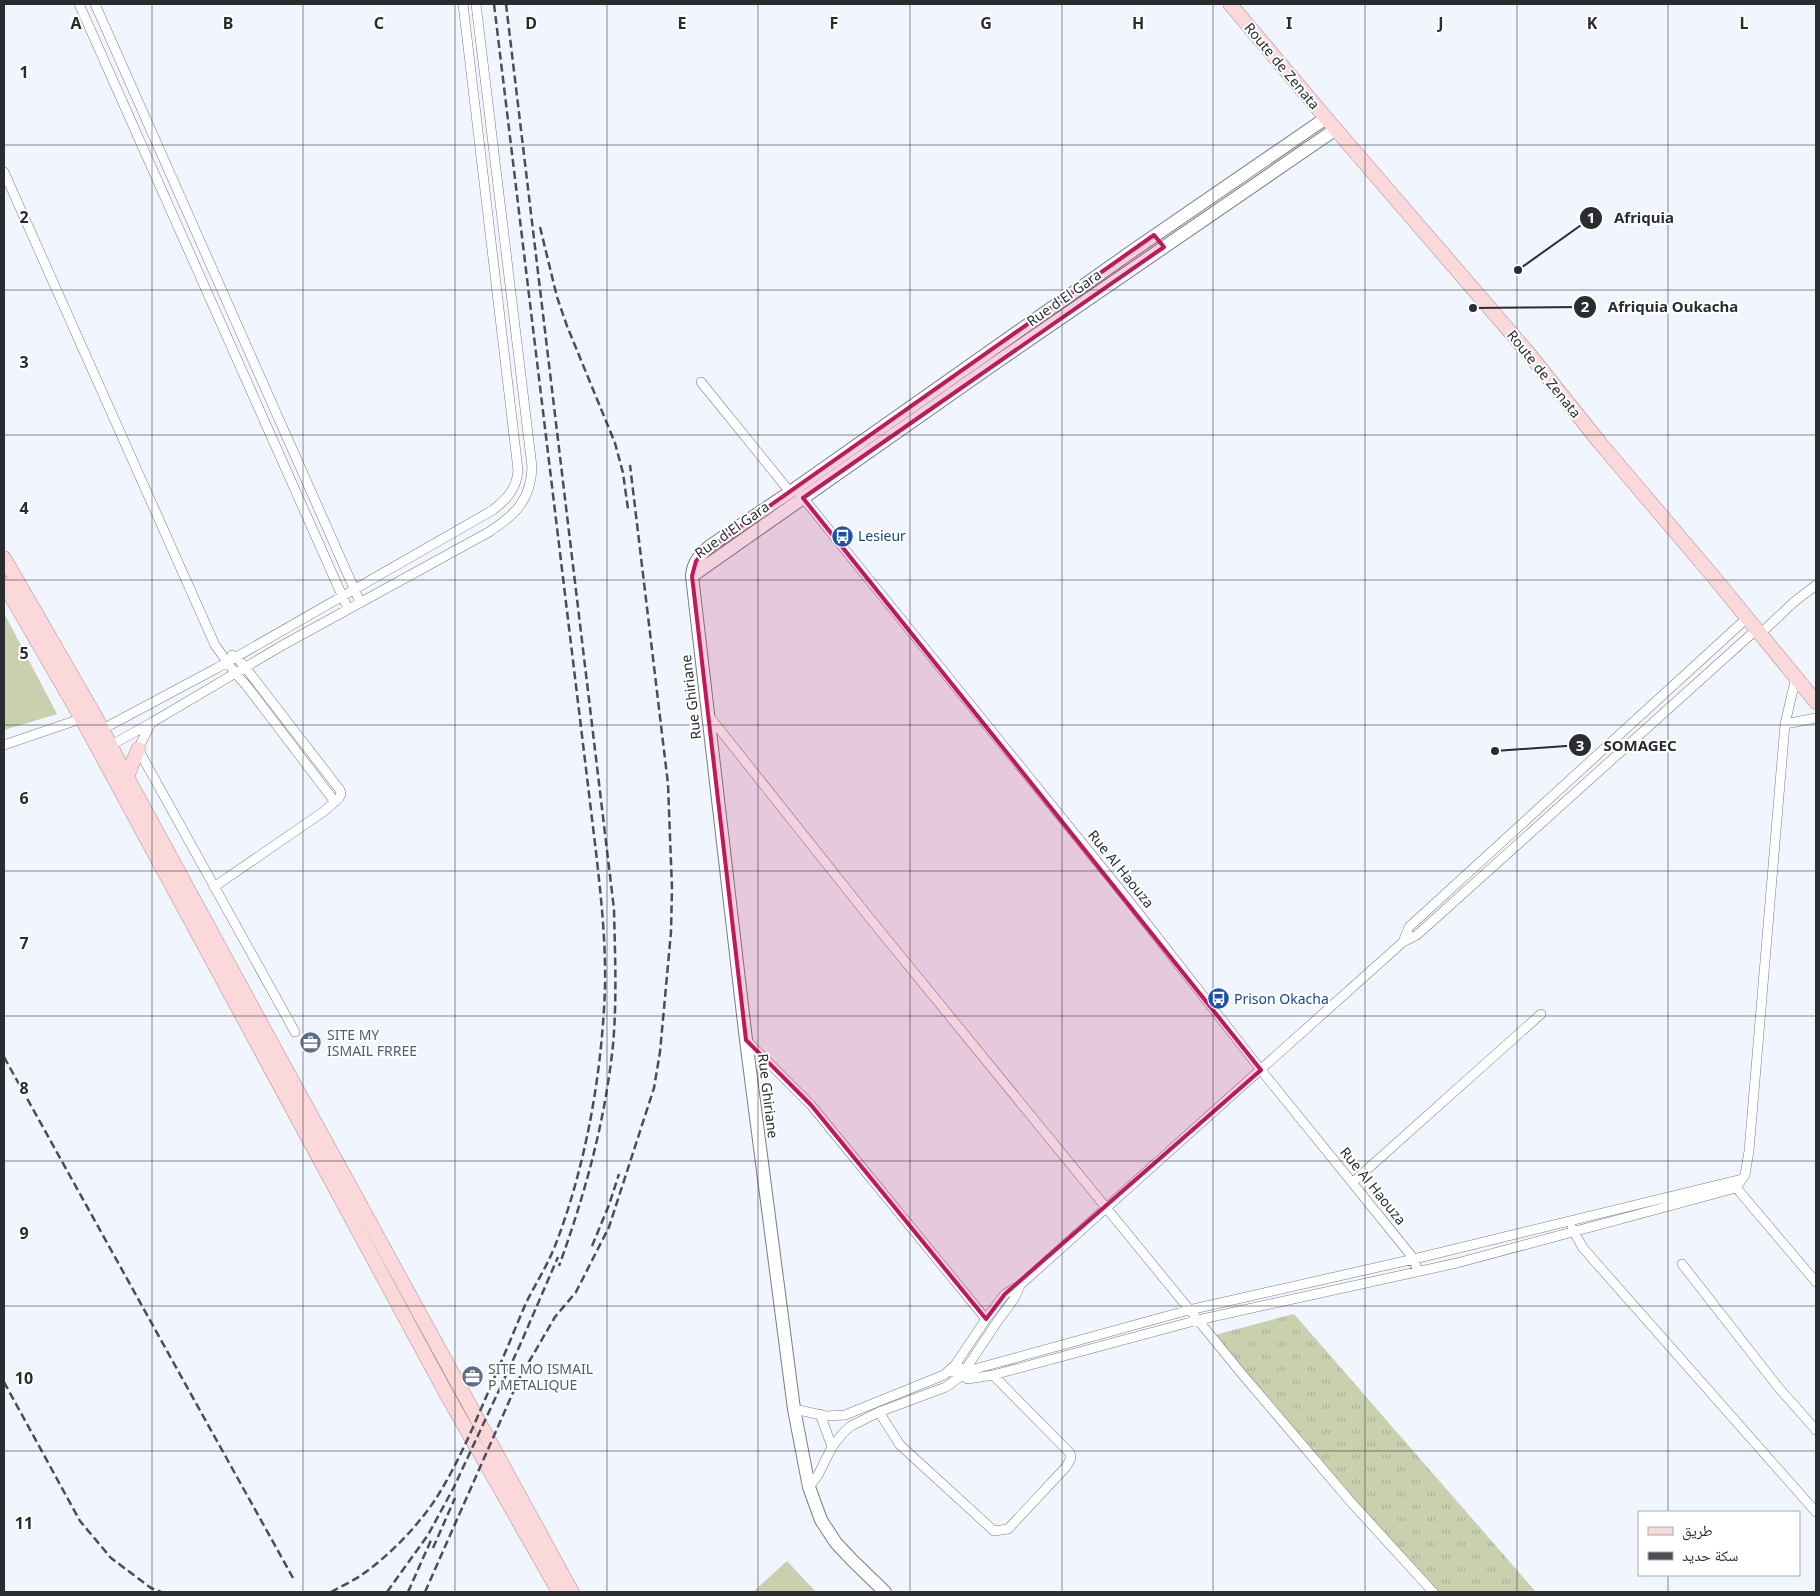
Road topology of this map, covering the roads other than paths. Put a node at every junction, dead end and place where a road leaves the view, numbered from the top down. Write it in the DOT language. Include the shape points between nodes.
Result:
graph roads {
  1 [pos="79,4"];
  2 [pos="95,4"];
  3 [pos="463,4"];
  4 [pos="476,4"];
  5 [pos="1230,4"];
  6 [pos="1326,118"];
  7 [pos="1336,129"];
  8 [pos="4,172"];
  9 [pos="1154,235"];
  10 [pos="1164,247"];
  11 [pos="236,321"];
  12 [pos="222,327"];
  13 [pos="701,382"];
  14 [pos="796,493"];
  15 [pos="503,501"];
  16 [pos="514,512"];
  17 [pos="4,558"];
  18 [pos="692,576"];
  19 [pos="4,584"];
  20 [pos="1816,585"];
  21 [pos="355,589"];
  22 [pos="342,596"];
  23 [pos="360,602"];
  24 [pos="348,609"];
  25 [pos="308,616"];
  26 [pos="1747,618"];
  27 [pos="314,628"];
  28 [pos="1760,634"];
  29 [pos="219,652"];
  30 [pos="236,657"];
  31 [pos="226,662"];
  32 [pos="245,667"];
  33 [pos="235,673"];
  34 [pos="1796,677"];
  35 [pos="1816,702"];
  36 [pos="88,716"];
  37 [pos="708,716"];
  38 [pos="1816,718"];
  39 [pos="150,723"];
  40 [pos="1785,724"];
  41 [pos="96,733"];
  42 [pos="4,745"];
  43 [pos="105,749"];
  44 [pos="138,749"];
  45 [pos="127,777"];
  46 [pos="335,802"];
  47 [pos="214,887"];
  48 [pos="1403,942"];
  49 [pos="1541,1014"];
  50 [pos="295,1032"];
  51 [pos="746,1040"];
  52 [pos="1261,1070"];
  53 [pos="1742,1179"];
  54 [pos="1729,1180"];
  55 [pos="1353,1182"];
  56 [pos="1736,1188"];
  57 [pos="1105,1207"];
  58 [pos="1570,1221"];
  59 [pos="1574,1233"];
  60 [pos="1414,1259"];
  61 [pos="1682,1264"];
  62 [pos="1418,1272"];
  63 [pos="1816,1282"];
  64 [pos="1020,1285"];
  65 [pos="1189,1310"];
  66 [pos="986,1319"];
  67 [pos="1198,1320"];
  68 [pos="952,1368"];
  69 [pos="963,1373"];
  70 [pos="993,1376"];
  71 [pos="794,1409"];
  72 [pos="879,1412"];
  73 [pos="820,1414"];
  74 [pos="1816,1430"];
  75 [pos="832,1447"];
  76 [pos="808,1487"];
  77 [pos="1816,1512"];
  78 [pos="560,1592"];
  79 [pos="572,1592"];
  80 [pos="885,1592"];
  81 [pos="1433,1592"];
  1 -- 12 [label="street"];
  2 -- 11 [label="street"];
  3 -- 15 [label="street" via="518,470 515,487"];
  4 -- 16 [label="street" via="532,467 526,497"];
  5 -- 6 [label="main road, Route de Zenata"];
  6 -- 7 [label="main road, Route de Zenata"];
  6 -- 9 [label="street, Rue d'El Gara"];
  7 -- 10 [label="street, Rue d'El Gara"];
  7 -- 26 [label="main road, Route de Zenata" via="1530,355"];
  8 -- 29 [label="street"];
  9 -- 10 [label="street"];
  9 -- 14 [label="street, Rue d'El Gara"];
  10 -- 14 [label="street, Rue d'El Gara"];
  11 -- 12 [label="street"];
  11 -- 21 [label="street"];
  12 -- 22 [label="street"];
  13 -- 14 [label="street, Rue Al Haouza"];
  14 -- 18 [label="street, Rue d'El Gara"];
  14 -- 52 [label="street, Rue Al Haouza" via="1129,901"];
  15 -- 16 [label="street"];
  15 -- 21 [label="street" via="493,510"];
  16 -- 23 [label="street" via="489,532"];
  17 -- 36 [label="main road"];
  18 -- 37 [label="street, Rue Ghiriane"];
  19 -- 36 [label="main road"];
  20 -- 28 [label="street" via="1794,609"];
  21 -- 22 [label="street"];
  21 -- 23 [label="street"];
  22 -- 24 [label="street"];
  22 -- 25 [label="street"];
  23 -- 24 [label="street"];
  24 -- 27 [label="street"];
  25 -- 27 [label="street"];
  25 -- 30 [label="street"];
  26 -- 28 [label="main road, Route de Zenata"];
  26 -- 48 [label="street" via="1409,927"];
  27 -- 32 [label="street"];
  28 -- 34 [label="main road, Route de Zenata"];
  28 -- 48 [label="street" via="1417,935"];
  29 -- 30 [label="street"];
  29 -- 31 [label="street"];
  30 -- 31 [label="street"];
  30 -- 32 [label="street"];
  31 -- 33 [label="street"];
  31 -- 41 [label="street"];
  32 -- 33 [label="street"];
  32 -- 46 [label="street" via="340,790"];
  33 -- 39 [label="street"];
  33 -- 46 [label="street"];
  34 -- 35 [label="main road, Route de Zenata"];
  34 -- 40 [label="street"];
  36 -- 41 [label="main road"];
  36 -- 42 [label="street"];
  37 -- 51 [label="street, Rue Ghiriane"];
  37 -- 57 [label="street"];
  38 -- 40 [label="street"];
  39 -- 43 [label="street"];
  39 -- 44 [label="street"];
  40 -- 53 [label="street" via="1749,1151"];
  41 -- 43 [label="main road"];
  43 -- 45 [label="main road"];
  43 -- 78 [label="main road" via="448,1397"];
  44 -- 45 [label="main road"];
  44 -- 47 [label="street"];
  45 -- 79 [label="main road"];
  46 -- 47 [label="street"];
  47 -- 50 [label="street"];
  48 -- 52 [label="street"];
  49 -- 55 [label="street"];
  51 -- 66 [label="street" via="811,1106"];
  51 -- 71 [label="street, Rue Ghiriane"];
  52 -- 55 [label="street, Rue Al Haouza"];
  52 -- 57 [label="street"];
  53 -- 54 [label="street"];
  53 -- 56 [label="street"];
  54 -- 56 [label="street"];
  54 -- 58 [label="street"];
  55 -- 60 [label="street, Rue Al Haouza"];
  56 -- 59 [label="street"];
  56 -- 63 [label="street"];
  57 -- 64 [label="street"];
  57 -- 65 [label="street"];
  58 -- 59 [label="street"];
  58 -- 60 [label="street"];
  59 -- 62 [label="street"];
  59 -- 77 [label="street" via="1583,1248"];
  60 -- 62 [label="street, Rue Al Haouza"];
  60 -- 65 [label="street"];
  61 -- 74 [label="street" via="1778,1387"];
  62 -- 67 [label="street"];
  64 -- 66 [label="street" via="1005,1294"];
  64 -- 69 [label="street" via="1014,1299"];
  65 -- 67 [label="street"];
  65 -- 69 [label="street"];
  66 -- 68 [label="street"];
  67 -- 70 [label="street"];
  67 -- 81 [label="street" via="1344,1493"];
  68 -- 69 [label="street"];
  68 -- 73 [label="street" via="936,1379 845,1415"];
  69 -- 70 [label="street" via="971,1380"];
  69 -- 72 [label="street" via="946,1387"];
  70 -- 72 [label="street" via="1070,1453 1066,1468 1008,1529 994,1531 900,1445"];
  71 -- 73 [label="street"];
  71 -- 76 [label="street, Rue Ghiriane"];
  72 -- 75 [label="street" via="851,1426"];
  73 -- 75 [label="street"];
  75 -- 76 [label="street"];
  76 -- 80 [label="street, Rue Ghiriane" via="821,1520 836,1543"];
}
